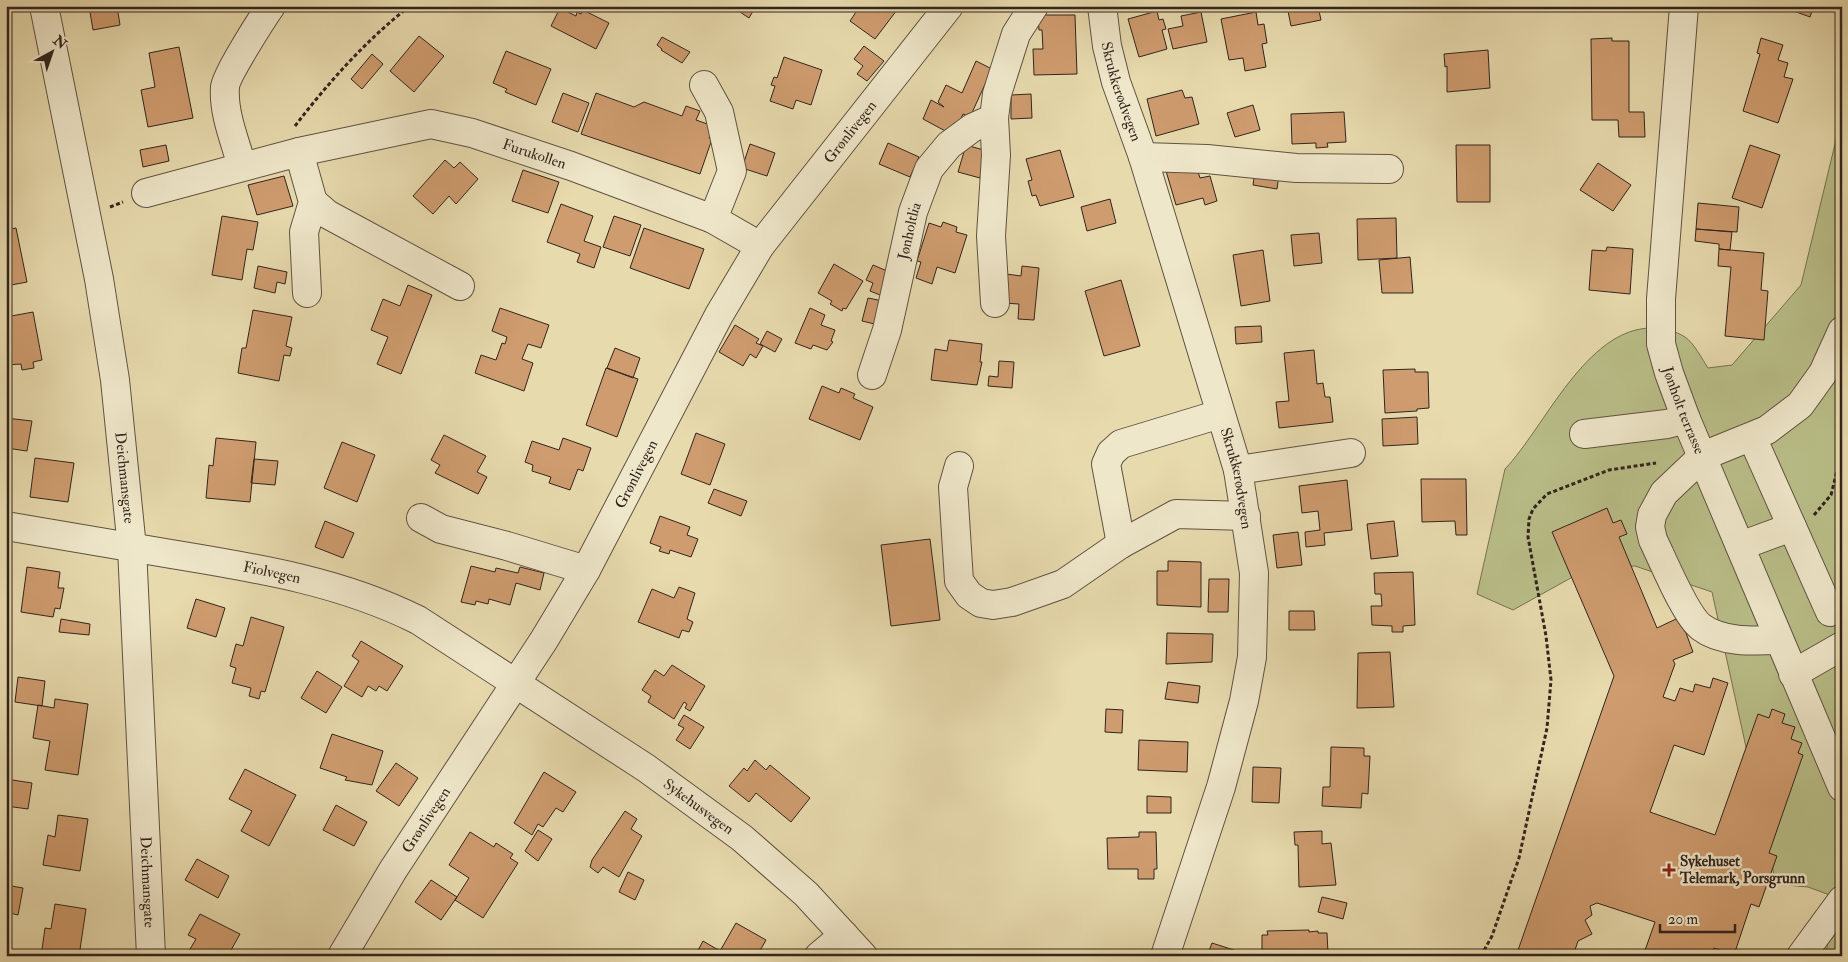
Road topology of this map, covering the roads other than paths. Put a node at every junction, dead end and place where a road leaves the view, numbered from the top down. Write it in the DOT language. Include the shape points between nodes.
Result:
graph roads {
  1 [pos="44,6"];
  2 [pos="271,6"];
  3 [pos="949,6"];
  4 [pos="1034,6"];
  5 [pos="1102,6"];
  6 [pos="1684,6"];
  7 [pos="704,85"];
  8 [pos="994,118"];
  9 [pos="299,152"];
  10 [pos="1142,157"];
  11 [pos="242,166"];
  12 [pos="1389,169"];
  13 [pos="146,193"];
  14 [pos="313,202"];
  15 [pos="713,219"];
  16 [pos="760,246"];
  17 [pos="460,286"];
  18 [pos="307,293"];
  19 [pos="995,303"];
  20 [pos="1842,331"];
  21 [pos="872,375"];
  22 [pos="1220,414"];
  23 [pos="1686,419"];
  24 [pos="1584,434"];
  25 [pos="1752,437"];
  26 [pos="1351,453"];
  27 [pos="1696,462"];
  28 [pos="959,466"];
  29 [pos="1238,470"];
  30 [pos="1246,516"];
  31 [pos="420,518"];
  32 [pos="6,526"];
  33 [pos="1792,527"];
  34 [pos="1121,544"];
  35 [pos="1740,546"];
  36 [pos="132,548"];
  37 [pos="586,570"];
  38 [pos="1830,612"];
  39 [pos="1779,640"];
  40 [pos="1842,646"];
  41 [pos="1793,674"];
  42 [pos="516,682"];
  43 [pos="1842,786"];
  44 [pos="1842,900"];
  45 [pos="844,935"];
  46 [pos="350,953"];
  47 [pos="151,956"];
  48 [pos="819,956"];
  49 [pos="863,956"];
  50 [pos="1165,956"];
  51 [pos="1801,956"];
  1 -- 36 [label="street, Deichmansgate" via="115,380"];
  2 -- 11 [label="street" via="225,84 225,104"];
  3 -- 16 [label="street, Grønlivegen"];
  4 -- 8 [label="street" via="1016,34"];
  5 -- 10 [label="street, Skrukkerødvegen" via="1116,82"];
  6 -- 23 [label="street, Jønholt terrasse" via="1660,322 1668,373"];
  7 -- 15 [label="street" via="719,112 732,171"];
  8 -- 19 [label="street" via="996,155 991,236"];
  8 -- 21 [label="street, Jønholtlia" via="972,128 949,145 929,169 913,212 887,330"];
  9 -- 11 [label="street, Furukollen"];
  9 -- 14 [label="street"];
  9 -- 15 [label="street, Furukollen" via="431,124 472,133 562,163"];
  10 -- 12 [label="street" via="1207,159 1296,168"];
  10 -- 22 [label="street, Skrukkerødvegen"];
  11 -- 13 [label="street, Furukollen"];
  14 -- 17 [label="street" via="327,214"];
  14 -- 18 [label="street" via="304,232"];
  15 -- 16 [label="street, Furukollen"];
  16 -- 37 [label="street, Grønlivegen" via="719,315"];
  20 -- 25 [label="street" via="1823,373 1806,398 1767,430"];
  22 -- 29 [label="street, Skrukkerødvegen"];
  22 -- 34 [label="street" via="1121,444 1111,453 1106,464"];
  23 -- 24 [label="street"];
  23 -- 27 [label="street, Jønholt terrasse"];
  25 -- 27 [label="street"];
  25 -- 33 [label="street"];
  26 -- 29 [label="street"];
  27 -- 35 [label="street, Jønholt terrasse"];
  27 -- 39 [label="street" via="1657,503 1650,527 1653,540 1691,615 1702,628 1740,640"];
  28 -- 34 [label="street" via="954,487 959,580 969,594 982,603 1012,602 1063,584"];
  29 -- 30 [label="street, Skrukkerødvegen"];
  30 -- 34 [label="street" via="1176,514"];
  30 -- 50 [label="street, Skrukkerødvegen" via="1254,573 1252,658 1221,787"];
  31 -- 37 [label="street" via="441,529"];
  32 -- 36 [label="street, Fiolvegen"];
  33 -- 35 [label="street"];
  33 -- 38 [label="street"];
  35 -- 39 [label="street, Jønholt terrasse"];
  36 -- 42 [label="street, Fiolvegen" via="270,570 383,602 418,620"];
  36 -- 47 [label="street, Deichmansgate"];
  37 -- 42 [label="street, Grønlivegen"];
  39 -- 41 [label="street, Jønholt terrasse"];
  40 -- 41 [label="street"];
  41 -- 43 [label="street, Jønholt terrasse"];
  42 -- 45 [label="street, Sykehusvegen" via="646,768 742,838 806,894"];
  42 -- 46 [label="street, Grønlivegen" via="393,870"];
  44 -- 51 [label="street"];
  45 -- 48 [label="street"];
  45 -- 49 [label="street, Sykehusvegen"];
}
